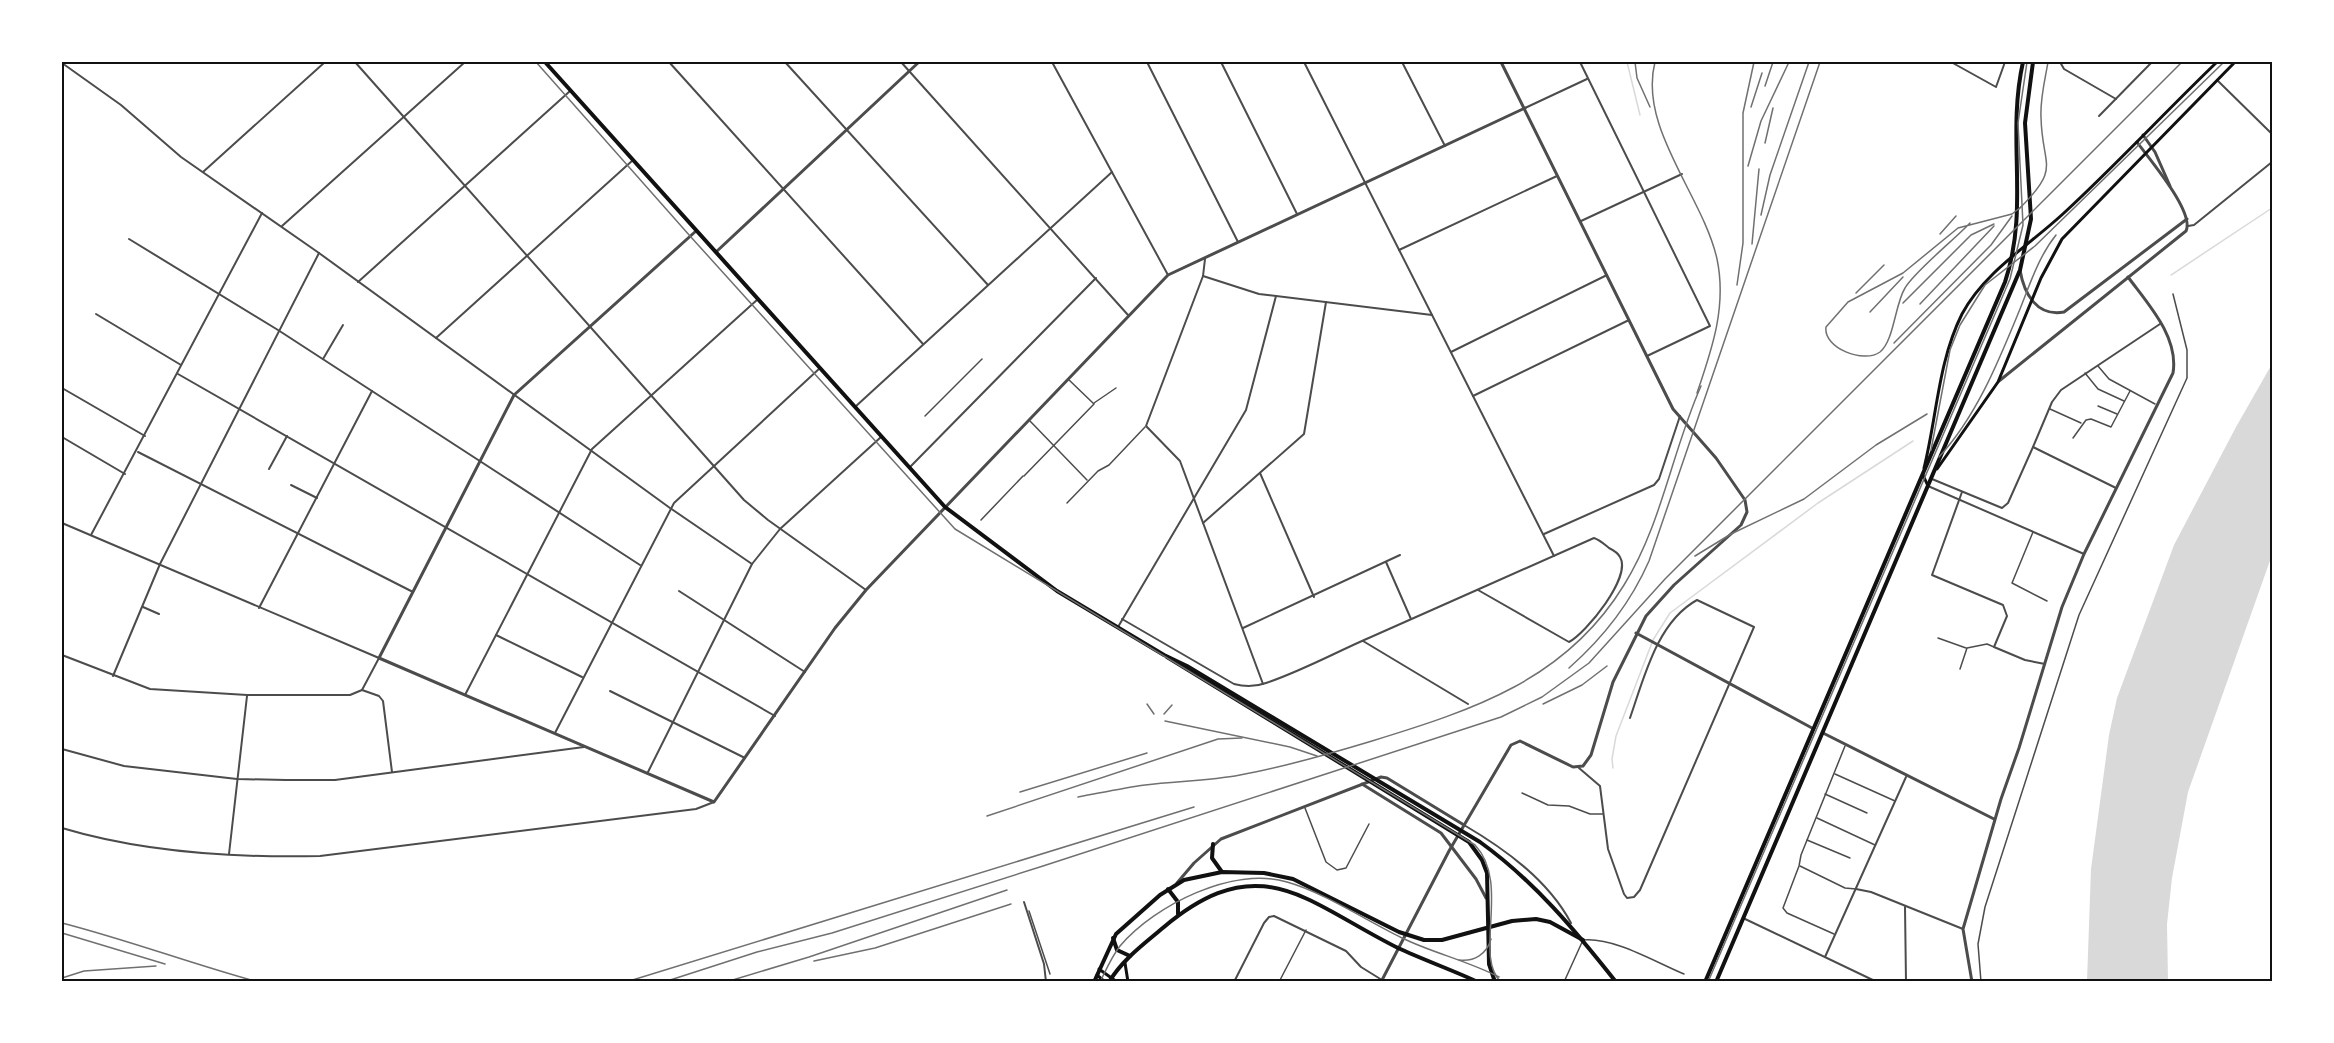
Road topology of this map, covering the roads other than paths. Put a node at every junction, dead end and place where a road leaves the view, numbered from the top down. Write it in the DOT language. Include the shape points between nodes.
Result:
graph roads {
  1 [pos="325,62"];
  2 [pos="355,62"];
  3 [pos="465,62"];
  4 [pos="545,62"];
  5 [pos="669,62"];
  6 [pos="785,62"];
  7 [pos="901,62"];
  8 [pos="919,62"];
  9 [pos="1052,62"];
  10 [pos="1146,62"];
  11 [pos="1221,62"];
  12 [pos="1304,62"];
  13 [pos="1402,62"];
  14 [pos="1501,62"];
  15 [pos="1580,62"];
  16 [pos="1951,62"];
  17 [pos="2005,62"];
  18 [pos="2023,62"];
  19 [pos="2034,62"];
  20 [pos="2060,62"];
  21 [pos="2145,62"];
  22 [pos="2152,62"];
  23 [pos="2217,62"];
  24 [pos="2235,62"];
  25 [pos="62,63"];
  26 [pos="2149,65"];
  27 [pos="909,70"];
  28 [pos="1588,78"];
  29 [pos="2217,80"];
  30 [pos="570,90"];
  31 [pos="2117,99"];
  32 [pos="1525,108"];
  33 [pos="404,116"];
  34 [pos="2099,116"];
  35 [pos="845,129"];
  36 [pos="2272,131"];
  37 [pos="2143,135"];
  38 [pos="2136,142"];
  39 [pos="1444,146"];
  40 [pos="2151,147"];
  41 [pos="2145,153"];
  42 [pos="633,160"];
  43 [pos="2272,162"];
  44 [pos="203,172"];
  45 [pos="1112,172"];
  46 [pos="1682,174"];
  47 [pos="1558,175"];
  48 [pos="1365,182"];
  49 [pos="464,186"];
  50 [pos="782,188"];
  51 [pos="1644,191"];
  52 [pos="2174,194"];
  53 [pos="262,213"];
  54 [pos="1297,214"];
  55 [pos="2188,219"];
  56 [pos="1581,221"];
  57 [pos="281,226"];
  58 [pos="2188,226"];
  59 [pos="1051,228"];
  60 [pos="696,231"];
  61 [pos="129,239"];
  62 [pos="1238,242"];
  63 [pos="1399,250"];
  64 [pos="716,252"];
  65 [pos="319,253"];
  66 [pos="527,256"];
  67 [pos="1205,257"];
  68 [pos="2020,270"];
  69 [pos="1168,275"];
  70 [pos="1607,275"];
  71 [pos="1203,276"];
  72 [pos="2128,277"];
  73 [pos="1096,278"];
  74 [pos="358,282"];
  75 [pos="988,285"];
  76 [pos="219,293"];
  77 [pos="2173,294"];
  78 [pos="1276,296"];
  79 [pos="758,299"];
  80 [pos="1326,302"];
  81 [pos="96,314"];
  82 [pos="1128,315"];
  83 [pos="1432,315"];
  84 [pos="1629,320"];
  85 [pos="2160,324"];
  86 [pos="344,326"];
  87 [pos="588,326"];
  88 [pos="278,330"];
  89 [pos="436,338"];
  90 [pos="923,344"];
  91 [pos="1451,352"];
  92 [pos="1647,356"];
  93 [pos="982,358"];
  94 [pos="323,359"];
  95 [pos="2098,365"];
  96 [pos="182,366"];
  97 [pos="820,368"];
  98 [pos="178,374"];
  99 [pos="2085,374"];
  100 [pos="1068,379"];
  101 [pos="1998,382"];
  102 [pos="62,388"];
  103 [pos="1116,388"];
  104 [pos="372,391"];
  105 [pos="2130,391"];
  106 [pos="514,395"];
  107 [pos="651,395"];
  108 [pos="1473,396"];
  109 [pos="2125,401"];
  110 [pos="1094,404"];
  111 [pos="2157,405"];
  112 [pos="2098,406"];
  113 [pos="855,407"];
  114 [pos="238,408"];
  115 [pos="2049,409"];
  116 [pos="2118,414"];
  117 [pos="925,416"];
  118 [pos="1680,416"];
  119 [pos="1028,420"];
  120 [pos="2081,423"];
  121 [pos="1146,426"];
  122 [pos="145,436"];
  123 [pos="287,436"];
  124 [pos="881,436"];
  125 [pos="62,437"];
  126 [pos="2073,438"];
  127 [pos="1054,446"];
  128 [pos="2033,447"];
  129 [pos="590,451"];
  130 [pos="137,452"];
  131 [pos="481,461"];
  132 [pos="335,463"];
  133 [pos="713,465"];
  134 [pos="909,468"];
  135 [pos="268,469"];
  136 [pos="1924,469"];
  137 [pos="1260,473"];
  138 [pos="1934,473"];
  139 [pos="125,474"];
  140 [pos="1931,479"];
  141 [pos="1088,481"];
  142 [pos="200,483"];
  143 [pos="291,485"];
  144 [pos="1928,486"];
  145 [pos="2116,488"];
  146 [pos="1962,492"];
  147 [pos="317,498"];
  148 [pos="1194,499"];
  149 [pos="1959,499"];
  150 [pos="1067,503"];
  151 [pos="945,507"];
  152 [pos="670,508"];
  153 [pos="558,513"];
  154 [pos="981,520"];
  155 [pos="62,523"];
  156 [pos="1203,523"];
  157 [pos="447,527"];
  158 [pos="780,529"];
  159 [pos="2034,531"];
  160 [pos="298,533"];
  161 [pos="1544,534"];
  162 [pos="91,536"];
  163 [pos="2084,554"];
  164 [pos="1400,555"];
  165 [pos="1554,556"];
  166 [pos="1386,562"];
  167 [pos="159,564"];
  168 [pos="752,564"];
  169 [pos="640,565"];
  170 [pos="528,574"];
  171 [pos="866,590"];
  172 [pos="1478,590"];
  173 [pos="679,591"];
  174 [pos="413,592"];
  175 [pos="1314,597"];
  176 [pos="2048,601"];
  177 [pos="142,607"];
  178 [pos="259,608"];
  179 [pos="159,614"];
  180 [pos="1122,619"];
  181 [pos="1411,619"];
  182 [pos="724,620"];
  183 [pos="612,622"];
  184 [pos="1118,627"];
  185 [pos="1243,628"];
  186 [pos="1636,633"];
  187 [pos="496,635"];
  188 [pos="1938,638"];
  189 [pos="1363,640"];
  190 [pos="1658,646"];
  191 [pos="1994,647"];
  192 [pos="1967,648"];
  193 [pos="62,655"];
  194 [pos="379,658"];
  195 [pos="2045,664"];
  196 [pos="1960,669"];
  197 [pos="698,672"];
  198 [pos="805,672"];
  199 [pos="113,676"];
  200 [pos="583,678"];
  201 [pos="1263,684"];
  202 [pos="1728,684"];
  203 [pos="362,690"];
  204 [pos="610,691"];
  205 [pos="247,695"];
  206 [pos="465,695"];
  207 [pos="1468,704"];
  208 [pos="775,716"];
  209 [pos="1630,718"];
  210 [pos="673,722"];
  211 [pos="1812,728"];
  212 [pos="1821,732"];
  213 [pos="555,733"];
  214 [pos="1845,745"];
  215 [pos="587,747"];
  216 [pos="62,749"];
  217 [pos="745,758"];
  218 [pos="1579,768"];
  219 [pos="392,772"];
  220 [pos="648,772"];
  221 [pos="1834,774"];
  222 [pos="1906,777"];
  223 [pos="237,779"];
  224 [pos="1362,784"];
  225 [pos="1522,793"];
  226 [pos="1825,794"];
  227 [pos="1895,801"];
  228 [pos="714,802"];
  229 [pos="1305,807"];
  230 [pos="1868,813"];
  231 [pos="1604,814"];
  232 [pos="1816,818"];
  233 [pos="1994,819"];
  234 [pos="1369,824"];
  235 [pos="1464,825"];
  236 [pos="62,828"];
  237 [pos="1464,835"];
  238 [pos="1807,840"];
  239 [pos="1214,844"];
  240 [pos="1876,845"];
  241 [pos="1451,846"];
  242 [pos="229,854"];
  243 [pos="1850,858"];
  244 [pos="1799,866"];
  245 [pos="1222,872"];
  246 [pos="1535,878"];
  247 [pos="1177,883"];
  248 [pos="1534,887"];
  249 [pos="1168,889"];
  250 [pos="1856,889"];
  251 [pos="1024,902"];
  252 [pos="1488,903"];
  253 [pos="1905,907"];
  254 [pos="1029,911"];
  255 [pos="1178,915"];
  256 [pos="1743,918"];
  257 [pos="1570,923"];
  258 [pos="1488,927"];
  259 [pos="1964,929"];
  260 [pos="1306,930"];
  261 [pos="1406,934"];
  262 [pos="1835,934"];
  263 [pos="1113,938"];
  264 [pos="1584,940"];
  265 [pos="1399,948"];
  266 [pos="1130,956"];
  267 [pos="1825,957"];
  268 [pos="1125,961"];
  269 [pos="1099,969"];
  270 [pos="1050,974"];
  271 [pos="1684,974"];
  272 [pos="1097,975"];
  273 [pos="1108,980"];
  274 [pos="1046,981"];
  275 [pos="1094,981"];
  276 [pos="1117,981"];
  277 [pos="1128,981"];
  278 [pos="1234,981"];
  279 [pos="1279,981"];
  280 [pos="1381,981"];
  281 [pos="1478,981"];
  282 [pos="1495,981"];
  283 [pos="1564,981"];
  284 [pos="1616,981"];
  285 [pos="1705,981"];
  286 [pos="1716,981"];
  287 [pos="1877,981"];
  288 [pos="1906,981"];
  289 [pos="1972,981"];
  290 [pos="1981,981"];
  1 -- 44 [label="street"];
  2 -- 33 [label="street"];
  3 -- 33 [label="street"];
  4 -- 30 [label="main road"];
  5 -- 50 [label="street"];
  6 -- 35 [label="street"];
  7 -- 27 [label="street"];
  8 -- 27 [label="street"];
  9 -- 45 [label="street"];
  10 -- 62 [label="street"];
  11 -- 54 [label="street"];
  12 -- 48 [label="street"];
  13 -- 39 [label="street"];
  14 -- 32 [label="street"];
  15 -- 28 [label="street"];
  16 -- 17 [label="street" via="1995,87"];
  18 -- 136 [label="main road" via="2015,121 2019,203 2016,245 2005,282"];
  19 -- 68 [label="main road" via="2025,123 2031,209"];
  20 -- 31 [label="street" via="2068,72"];
  21 -- 26 [label="street"];
  22 -- 26 [label="street"];
  23 -- 37 [label="main road"];
  24 -- 29 [label="main road"];
  25 -- 44 [label="street"];
  26 -- 31 [label="street"];
  27 -- 35 [label="street"];
  27 -- 59 [label="street"];
  28 -- 32 [label="street"];
  28 -- 51 [label="street"];
  29 -- 36 [label="street"];
  29 -- 40 [label="main road"];
  30 -- 42 [label="main road"];
  30 -- 49 [label="street"];
  31 -- 34 [label="street"];
  32 -- 39 [label="street"];
  32 -- 47 [label="street"];
  33 -- 49 [label="street"];
  33 -- 57 [label="street"];
  35 -- 50 [label="street"];
  35 -- 75 [label="street"];
  37 -- 38 [label="main road"];
  37 -- 40 [label="street"];
  38 -- 41 [label="street"];
  38 -- 136 [label="main road" via="2065,212 2000,268 1969,303 1944,360"];
  39 -- 48 [label="street"];
  40 -- 41 [label="main road"];
  40 -- 52 [label="street"];
  41 -- 52 [label="street"];
  41 -- 101 [label="main road" via="2062,239 2041,278"];
  42 -- 60 [label="main road"];
  42 -- 66 [label="street"];
  43 -- 58 [label="street"];
  44 -- 53 [label="street"];
  45 -- 59 [label="street"];
  45 -- 69 [label="street"];
  46 -- 51 [label="street"];
  47 -- 56 [label="street"];
  47 -- 63 [label="street"];
  48 -- 54 [label="street"];
  48 -- 63 [label="street"];
  49 -- 66 [label="street"];
  49 -- 74 [label="street"];
  50 -- 64 [label="street"];
  50 -- 90 [label="street"];
  51 -- 56 [label="street"];
  51 -- 92 [label="street" via="1710,326"];
  52 -- 55 [label="street"];
  53 -- 57 [label="street"];
  53 -- 76 [label="street"];
  54 -- 62 [label="street"];
  55 -- 58 [label="street"];
  55 -- 68 [label="street" via="2060,312 2047,311 2028,297"];
  56 -- 70 [label="street"];
  57 -- 65 [label="street"];
  58 -- 72 [label="street"];
  59 -- 73 [label="street"];
  59 -- 75 [label="street"];
  60 -- 64 [label="main road"];
  60 -- 87 [label="street"];
  61 -- 76 [label="street"];
  62 -- 67 [label="street"];
  63 -- 83 [label="street"];
  64 -- 79 [label="main road"];
  65 -- 74 [label="street"];
  65 -- 88 [label="street"];
  66 -- 87 [label="street"];
  66 -- 89 [label="street"];
  67 -- 69 [label="street"];
  67 -- 71 [label="street"];
  68 -- 138 [label="main road"];
  69 -- 82 [label="street"];
  70 -- 84 [label="street"];
  70 -- 91 [label="street"];
  71 -- 78 [label="street"];
  71 -- 121 [label="street"];
  72 -- 85 [label="street"];
  72 -- 101 [label="street"];
  73 -- 82 [label="street"];
  73 -- 134 [label="street"];
  74 -- 89 [label="street"];
  75 -- 90 [label="street"];
  76 -- 88 [label="street"];
  76 -- 96 [label="street"];
  77 -- 290 [label="street" via="2187,350 2187,378 2069,641 1985,907 1978,944"];
  78 -- 80 [label="street"];
  78 -- 148 [label="street" via="1246,410"];
  79 -- 97 [label="main road"];
  79 -- 107 [label="street"];
  80 -- 83 [label="street"];
  80 -- 137 [label="street" via="1304,434"];
  81 -- 96 [label="street"];
  82 -- 100 [label="street"];
  83 -- 91 [label="street"];
  84 -- 92 [label="street"];
  84 -- 108 [label="street"];
  85 -- 95 [label="street"];
  85 -- 111 [label="street" via="2170,340 2174,366"];
  86 -- 94 [label="street"];
  87 -- 106 [label="street"];
  87 -- 107 [label="street"];
  88 -- 94 [label="street"];
  88 -- 114 [label="street"];
  89 -- 106 [label="street"];
  90 -- 113 [label="street"];
  91 -- 108 [label="street"];
  92 -- 118 [label="street"];
  93 -- 117 [label="street"];
  94 -- 104 [label="street"];
  95 -- 99 [label="street"];
  95 -- 105 [label="street" via="2106,377"];
  96 -- 98 [label="street"];
  97 -- 113 [label="main road"];
  97 -- 133 [label="street"];
  98 -- 114 [label="street"];
  98 -- 122 [label="street"];
  99 -- 109 [label="street" via="2098,389"];
  99 -- 115 [label="street" via="2061,390"];
  100 -- 110 [label="street"];
  100 -- 119 [label="street"];
  101 -- 138 [label="main road"];
  102 -- 122 [label="street"];
  103 -- 110 [label="street"];
  104 -- 131 [label="street"];
  104 -- 132 [label="street"];
  105 -- 109 [label="street"];
  105 -- 111 [label="street"];
  106 -- 129 [label="street"];
  106 -- 131 [label="street"];
  107 -- 129 [label="street"];
  107 -- 133 [label="street"];
  108 -- 161 [label="street"];
  109 -- 116 [label="street"];
  110 -- 127 [label="street"];
  111 -- 145 [label="street"];
  112 -- 116 [label="street"];
  113 -- 124 [label="main road"];
  114 -- 123 [label="street"];
  114 -- 142 [label="street"];
  115 -- 120 [label="street"];
  115 -- 128 [label="street"];
  116 -- 120 [label="street" via="2111,427 2091,419"];
  118 -- 161 [label="street" via="1654,485"];
  118 -- 186 [label="street" via="1745,500 1746,516 1741,525 1658,600"];
  119 -- 127 [label="street"];
  119 -- 151 [label="street"];
  120 -- 126 [label="street"];
  121 -- 141 [label="street"];
  121 -- 148 [label="street" via="1177,456"];
  122 -- 130 [label="street"];
  123 -- 132 [label="street"];
  123 -- 135 [label="street"];
  124 -- 134 [label="main road"];
  124 -- 158 [label="street"];
  125 -- 139 [label="street"];
  127 -- 141 [label="street"];
  127 -- 154 [label="street"];
  128 -- 145 [label="street"];
  128 -- 146 [label="street" via="2005,506 1998,508"];
  129 -- 152 [label="street"];
  129 -- 153 [label="street"];
  130 -- 139 [label="street"];
  130 -- 142 [label="street"];
  131 -- 153 [label="street"];
  131 -- 157 [label="street"];
  132 -- 147 [label="street"];
  132 -- 157 [label="street"];
  133 -- 152 [label="street"];
  133 -- 158 [label="street" via="744,500"];
  134 -- 151 [label="main road"];
  136 -- 144 [label="main road"];
  136 -- 211 [label="main road"];
  137 -- 156 [label="street"];
  137 -- 175 [label="street"];
  138 -- 140 [label="main road"];
  139 -- 162 [label="street"];
  140 -- 144 [label="main road"];
  140 -- 146 [label="street"];
  141 -- 150 [label="street"];
  142 -- 160 [label="street"];
  142 -- 167 [label="street"];
  143 -- 147 [label="street"];
  144 -- 149 [label="street"];
  144 -- 212 [label="main road"];
  145 -- 163 [label="street"];
  146 -- 149 [label="street"];
  147 -- 160 [label="street"];
  148 -- 156 [label="street"];
  148 -- 180 [label="street"];
  149 -- 159 [label="street"];
  149 -- 191 [label="street" via="1932,575 2006,608 2007,616"];
  151 -- 171 [label="street"];
  151 -- 184 [label="main road" via="1049,586"];
  152 -- 168 [label="street"];
  152 -- 169 [label="street"];
  153 -- 169 [label="street"];
  153 -- 170 [label="street"];
  155 -- 162 [label="street"];
  156 -- 185 [label="street"];
  157 -- 170 [label="street"];
  157 -- 174 [label="street"];
  158 -- 168 [label="street"];
  158 -- 171 [label="street"];
  159 -- 163 [label="street"];
  159 -- 176 [label="street" via="2012,583"];
  160 -- 174 [label="street"];
  160 -- 178 [label="street"];
  161 -- 165 [label="street"];
  162 -- 167 [label="street"];
  163 -- 195 [label="street" via="2065,598"];
  164 -- 166 [label="street"];
  165 -- 172 [label="street"];
  165 -- 172 [label="street" via="1596,538 1622,561 1610,596 1571,641"];
  166 -- 175 [label="street"];
  166 -- 181 [label="street"];
  167 -- 177 [label="street"];
  167 -- 178 [label="street"];
  168 -- 182 [label="street"];
  169 -- 183 [label="street"];
  170 -- 183 [label="street"];
  170 -- 187 [label="street"];
  171 -- 198 [label="street"];
  172 -- 181 [label="street"];
  173 -- 182 [label="street"];
  174 -- 194 [label="street"];
  175 -- 185 [label="street"];
  177 -- 179 [label="street"];
  177 -- 199 [label="street"];
  178 -- 194 [label="street"];
  180 -- 184 [label="street"];
  180 -- 201 [label="street" via="1234,684"];
  181 -- 189 [label="street"];
  182 -- 197 [label="street"];
  182 -- 198 [label="street"];
  183 -- 197 [label="street"];
  183 -- 200 [label="street"];
  184 -- 237 [label="main road" via="1185,671"];
  185 -- 201 [label="street"];
  186 -- 190 [label="street"];
  186 -- 218 [label="street" via="1613,682 1591,755"];
  187 -- 200 [label="street"];
  187 -- 206 [label="street"];
  188 -- 192 [label="street"];
  189 -- 201 [label="street"];
  189 -- 207 [label="street"];
  190 -- 202 [label="street"];
  190 -- 202 [label="street" via="1675,619 1697,600 1754,627"];
  190 -- 209 [label="street"];
  191 -- 192 [label="street" via="1987,644"];
  191 -- 195 [label="street"];
  192 -- 196 [label="street"];
  193 -- 199 [label="street"];
  194 -- 203 [label="street"];
  194 -- 206 [label="street"];
  195 -- 233 [label="street"];
  197 -- 208 [label="street"];
  197 -- 210 [label="street"];
  198 -- 208 [label="street"];
  199 -- 205 [label="street" via="150,690"];
  200 -- 213 [label="street"];
  202 -- 211 [label="street"];
  202 -- 231 [label="street" via="1634,897 1627,898 1622,889 1608,849"];
  203 -- 205 [label="street" via="350,695"];
  203 -- 219 [label="street" via="383,701"];
  204 -- 210 [label="street"];
  205 -- 223 [label="street"];
  206 -- 213 [label="street"];
  208 -- 217 [label="street"];
  210 -- 217 [label="street"];
  210 -- 220 [label="street"];
  211 -- 285 [label="main road"];
  212 -- 214 [label="street"];
  212 -- 256 [label="main road"];
  213 -- 215 [label="street"];
  214 -- 221 [label="street"];
  214 -- 222 [label="street"];
  215 -- 219 [label="street"];
  215 -- 220 [label="street"];
  216 -- 223 [label="street" via="124,766"];
  217 -- 228 [label="street"];
  218 -- 231 [label="street" via="1600,786"];
  218 -- 235 [label="street" via="1517,741"];
  219 -- 223 [label="street" via="335,780"];
  220 -- 228 [label="street"];
  221 -- 226 [label="street"];
  221 -- 227 [label="street"];
  222 -- 227 [label="street"];
  222 -- 233 [label="street"];
  223 -- 242 [label="street"];
  224 -- 229 [label="street"];
  224 -- 235 [label="street" via="1386,778"];
  224 -- 241 [label="street" via="1436,830"];
  225 -- 231 [label="street" via="1548,805"];
  226 -- 230 [label="street"];
  226 -- 232 [label="street"];
  227 -- 240 [label="street"];
  228 -- 242 [label="street" via="696,809 343,855"];
  229 -- 234 [label="street" via="1326,862 1337,870 1346,868"];
  229 -- 239 [label="street"];
  232 -- 238 [label="street"];
  232 -- 240 [label="street"];
  233 -- 259 [label="street"];
  235 -- 241 [label="street"];
  235 -- 246 [label="street" via="1508,853"];
  236 -- 242 [label="street" via="114,842"];
  237 -- 248 [label="main road"];
  237 -- 252 [label="main road" via="1486,867"];
  238 -- 243 [label="street"];
  238 -- 244 [label="street"];
  239 -- 245 [label="main road" via="1212,858"];
  239 -- 247 [label="street"];
  240 -- 250 [label="street"];
  241 -- 252 [label="street" via="1476,879"];
  241 -- 261 [label="street"];
  244 -- 250 [label="street" via="1845,888"];
  244 -- 262 [label="street" via="1784,911"];
  245 -- 247 [label="main road"];
  245 -- 261 [label="main road" via="1264,873 1293,879"];
  246 -- 248 [label="street"];
  246 -- 257 [label="street"];
  247 -- 249 [label="main road"];
  248 -- 257 [label="main road"];
  249 -- 255 [label="main road" via="1178,902"];
  249 -- 263 [label="main road"];
  250 -- 253 [label="street"];
  250 -- 262 [label="street"];
  251 -- 274 [label="street"];
  252 -- 258 [label="main road"];
  253 -- 259 [label="street"];
  253 -- 288 [label="street"];
  254 -- 270 [label="street"];
  255 -- 265 [label="main road" via="1223,892 1273,887 1307,897"];
  255 -- 266 [label="main road"];
  256 -- 267 [label="street"];
  256 -- 286 [label="main road"];
  257 -- 264 [label="main road"];
  258 -- 261 [label="main road" via="1438,941"];
  258 -- 264 [label="main road" via="1518,920 1542,920"];
  258 -- 282 [label="main road" via="1489,964"];
  259 -- 289 [label="street"];
  260 -- 278 [label="street" via="1278,916 1267,918"];
  260 -- 279 [label="street"];
  260 -- 280 [label="street" via="1346,951 1361,968"];
  261 -- 265 [label="street"];
  262 -- 267 [label="street"];
  263 -- 266 [label="main road" via="1117,951"];
  263 -- 269 [label="main road"];
  264 -- 271 [label="street" via="1607,941"];
  264 -- 283 [label="street"];
  264 -- 284 [label="main road"];
  265 -- 280 [label="street"];
  265 -- 281 [label="main road"];
  266 -- 268 [label="main road"];
  267 -- 287 [label="street"];
  268 -- 273 [label="main road"];
  268 -- 277 [label="main road"];
  269 -- 272 [label="main road"];
  269 -- 273 [label="main road"];
  272 -- 273 [label="main road"];
  272 -- 275 [label="main road"];
  273 -- 276 [label="main road"];
}
